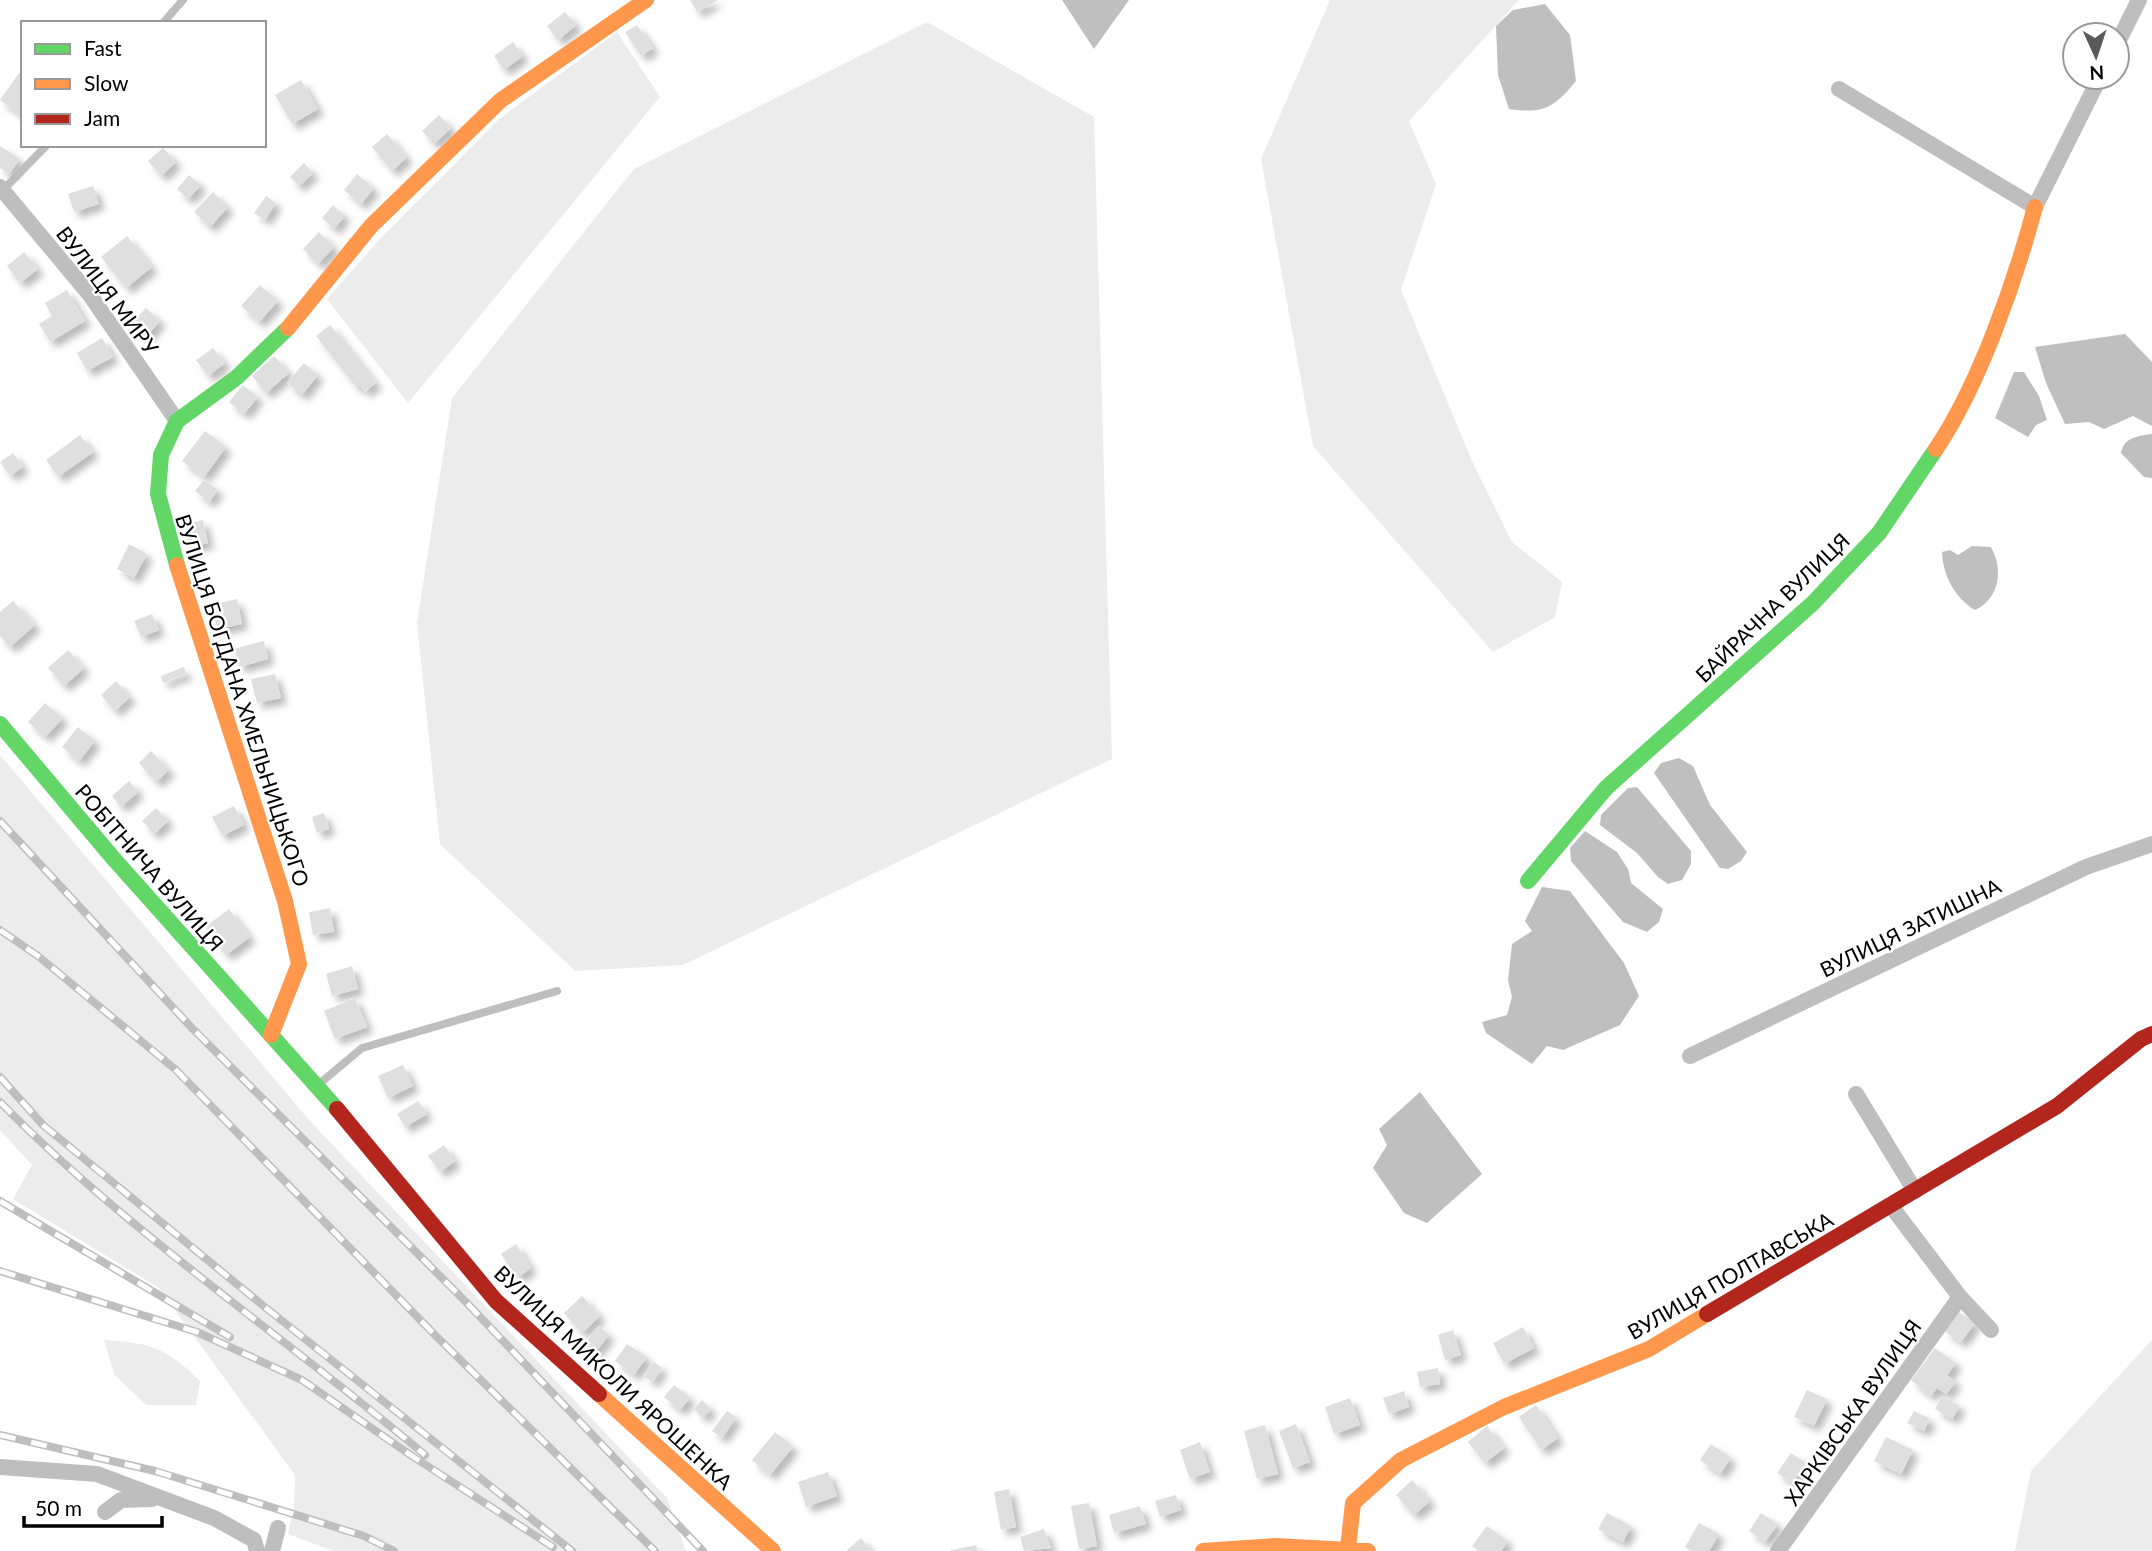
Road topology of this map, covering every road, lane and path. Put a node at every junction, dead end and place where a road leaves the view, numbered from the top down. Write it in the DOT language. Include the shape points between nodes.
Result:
graph roads {
  1 [pos="183,0"];
  2 [pos="646,0"];
  3 [pos="2139,0"];
  4 [pos="165,21"];
  5 [pos="2128,21"];
  6 [pos="1839,89"];
  7 [pos="2093,91"];
  8 [pos="45,147"];
  9 [pos="2,189"];
  10 [pos="2035,207"];
  11 [pos="177,421"];
  12 [pos="0,724"];
  13 [pos="2152,844"];
  14 [pos="1528,881"];
  15 [pos="557,991"];
  16 [pos="2152,1034"];
  17 [pos="271,1035"];
  18 [pos="1690,1056"];
  19 [pos="316,1086"];
  20 [pos="1856,1094"];
  21 [pos="1915,1191"];
  22 [pos="1891,1206"];
  23 [pos="1960,1297"];
  24 [pos="1991,1330"];
  25 [pos="0,1467"];
  26 [pos="162,1499"];
  27 [pos="105,1512"];
  28 [pos="278,1528"];
  29 [pos="1348,1548"];
  30 [pos="257,1551"];
  31 [pos="272,1551"];
  32 [pos="773,1551"];
  33 [pos="1203,1551"];
  34 [pos="1368,1551"];
  35 [pos="1779,1551"];
  1 -- 4 [label="lane"];
  2 -- 11 [label="street, ВУЛИЦЯ БОГДАНА ХМЕЛЬНИЦЬКОГО" via="501,100 371,226 289,327 236,378"];
  3 -- 5 [label="street"];
  6 -- 10 [label="street"];
  7 -- 10 [label="street"];
  8 -- 9 [label="lane"];
  9 -- 11 [label="street, ВУЛИЦЯ МИРУ" via="90,295"];
  10 -- 14 [label="street, БАЙРАЧНА ВУЛИЦЯ" via="2022,255 1958,416 1879,533 1813,603 1606,788"];
  11 -- 17 [label="street, ВУЛИЦЯ БОГДАНА ХМЕЛЬНИЦЬКОГО" via="161,455 158,494 162,517 285,901 299,964"];
  12 -- 17 [label="street, РОБІТНИЧА ВУЛИЦЯ"];
  13 -- 18 [label="street, ВУЛИЦЯ ЗАТИШНА" via="2086,867"];
  15 -- 19 [label="lane" via="362,1048"];
  16 -- 21 [label="street, ВУЛИЦЯ ПОЛТАВСЬКА" via="2057,1106"];
  17 -- 19 [label="street, ВУЛИЦЯ МИКОЛИ ЯРОШЕНКА"];
  19 -- 32 [label="street, ВУЛИЦЯ МИКОЛИ ЯРОШЕНКА" via="496,1301"];
  20 -- 21 [label="street"];
  21 -- 22 [label="street, ВУЛИЦЯ ПОЛТАВСЬКА"];
  22 -- 23 [label="street"];
  22 -- 29 [label="street, ВУЛИЦЯ ПОЛТАВСЬКА" via="1649,1349 1504,1408 1402,1460 1353,1503"];
  23 -- 24 [label="street"];
  23 -- 35 [label="street, ХАРКІВСЬКА ВУЛИЦЯ"];
  25 -- 26 [label="street" via="97,1474"];
  26 -- 27 [label="street" via="121,1500"];
  26 -- 30 [label="street" via="214,1518 254,1540"];
  28 -- 31 [label="street"];
  29 -- 33 [label="street" via="1275,1546"];
  29 -- 34 [label="street"];
}
